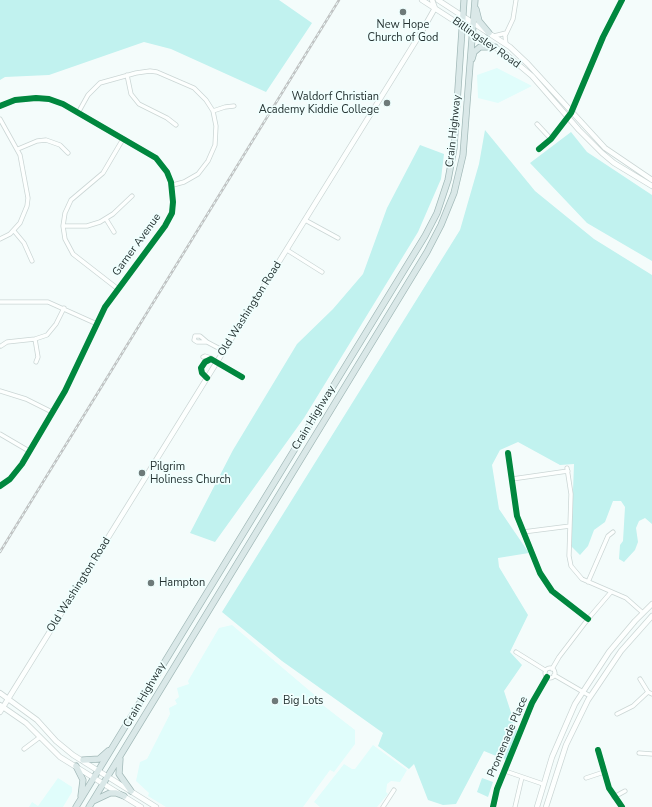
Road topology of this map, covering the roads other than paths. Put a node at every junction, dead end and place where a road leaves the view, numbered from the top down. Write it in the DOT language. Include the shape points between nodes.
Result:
graph roads {
  1 [pos="422,0"];
  2 [pos="432,0"];
  3 [pos="438,0"];
  4 [pos="464,0"];
  5 [pos="475,0"];
  6 [pos="516,0"];
  7 [pos="622,0"];
  8 [pos="435,8"];
  9 [pos="463,17"];
  10 [pos="472,24"];
  11 [pos="462,25"];
  12 [pos="472,31"];
  13 [pos="506,33"];
  14 [pos="491,35"];
  15 [pos="506,44"];
  16 [pos="495,47"];
  17 [pos="470,65"];
  18 [pos="127,75"];
  19 [pos="0,106"];
  20 [pos="234,106"];
  21 [pos="213,111"];
  22 [pos="78,113"];
  23 [pos="569,115"];
  24 [pos="0,119"];
  25 [pos="537,124"];
  26 [pos="176,125"];
  27 [pos="123,139"];
  28 [pos="551,139"];
  29 [pos="18,149"];
  30 [pos="540,149"];
  31 [pos="68,153"];
  32 [pos="651,182"];
  33 [pos="172,185"];
  34 [pos="132,196"];
  35 [pos="106,219"];
  36 [pos="305,220"];
  37 [pos="63,226"];
  38 [pos="14,231"];
  39 [pos="114,232"];
  40 [pos="0,238"];
  41 [pos="338,238"];
  42 [pos="287,250"];
  43 [pos="32,261"];
  44 [pos="322,272"];
  45 [pos="118,289"];
  46 [pos="0,302"];
  47 [pos="64,308"];
  48 [pos="97,324"];
  49 [pos="36,339"];
  50 [pos="207,342"];
  51 [pos="0,346"];
  52 [pos="224,351"];
  53 [pos="203,357"];
  54 [pos="211,359"];
  55 [pos="36,362"];
  56 [pos="217,362"];
  57 [pos="242,377"];
  58 [pos="207,378"];
  59 [pos="0,391"];
  60 [pos="324,401"];
  61 [pos="332,408"];
  62 [pos="52,412"];
  63 [pos="0,434"];
  64 [pos="29,452"];
  65 [pos="508,453"];
  66 [pos="512,479"];
  67 [pos="0,486"];
  68 [pos="257,511"];
  69 [pos="265,517"];
  70 [pos="570,526"];
  71 [pos="523,532"];
  72 [pos="613,532"];
  73 [pos="588,582"];
  74 [pos="611,592"];
  75 [pos="652,604"];
  76 [pos="643,613"];
  77 [pos="652,616"];
  78 [pos="588,619"];
  79 [pos="634,635"];
  80 [pos="516,652"];
  81 [pos="552,669"];
  82 [pos="546,670"];
  83 [pos="554,675"];
  84 [pos="547,677"];
  85 [pos="640,679"];
  86 [pos="582,692"];
  87 [pos="648,692"];
  88 [pos="0,693"];
  89 [pos="652,694"];
  90 [pos="590,696"];
  91 [pos="8,698"];
  92 [pos="2,706"];
  93 [pos="0,712"];
  94 [pos="617,714"];
  95 [pos="40,737"];
  96 [pos="118,741"];
  97 [pos="24,749"];
  98 [pos="598,750"];
  99 [pos="639,752"];
  100 [pos="652,754"];
  101 [pos="121,755"];
  102 [pos="83,760"];
  103 [pos="76,766"];
  104 [pos="99,770"];
  105 [pos="505,771"];
  106 [pos="604,772"];
  107 [pos="108,776"];
  108 [pos="522,777"];
  109 [pos="94,778"];
  110 [pos="586,778"];
  111 [pos="103,783"];
  112 [pos="543,784"];
  113 [pos="394,790"];
  114 [pos="130,791"];
  115 [pos="625,791"];
  116 [pos="124,796"];
  117 [pos="614,797"];
  118 [pos="80,801"];
  119 [pos="90,805"];
  120 [pos="76,807"];
  121 [pos="141,807"];
  122 [pos="156,807"];
  123 [pos="383,807"];
  124 [pos="493,807"];
  125 [pos="515,807"];
  126 [pos="537,807"];
  127 [pos="546,807"];
  128 [pos="622,807"];
  1 -- 8 [label="main road, Billingsley Road"];
  2 -- 8 [label="main road"];
  3 -- 9 [label="main road, Billingsley Road"];
  4 -- 9 [label="highway, Crain Highway"];
  5 -- 10 [label="highway, Crain Highway"];
  5 -- 14 [label="highway" via="478,17"];
  6 -- 13 [label="street" via="513,19"];
  7 -- 23 [label="street"];
  8 -- 11 [label="main road, Billingsley Road"];
  8 -- 36 [label="main road, Old Washington Road"];
  9 -- 10 [label="main road, Billingsley Road"];
  9 -- 11 [label="highway, Crain Highway"];
  10 -- 12 [label="highway, Crain Highway"];
  10 -- 14 [label="main road, Billingsley Road"];
  11 -- 12 [label="main road, Billingsley Road"];
  11 -- 60 [label="highway, Crain Highway" via="454,148 440,207 425,236"];
  12 -- 16 [label="main road, Billingsley Road"];
  12 -- 17 [label="highway, Crain Highway"];
  13 -- 14 [label="street"];
  13 -- 15 [label="street"];
  14 -- 15 [label="main road, Billingsley Road"];
  15 -- 23 [label="main road, Billingsley Road" via="528,64"];
  16 -- 17 [label="highway" via="484,46 477,49"];
  16 -- 23 [label="main road, Billingsley Road" via="532,76"];
  17 -- 61 [label="highway, Crain Highway" via="463,155 457,185 447,214 427,252"];
  18 -- 21 [label="street" via="153,71 180,81 194,88"];
  18 -- 22 [label="street" via="100,83 88,95"];
  18 -- 26 [label="street" via="131,94 139,104"];
  19 -- 22 [label="street, Garner Avenue" via="15,100 36,98 56,101"];
  20 -- 21 [label="street"];
  21 -- 33 [label="street" via="216,139 208,161 192,178"];
  22 -- 27 [label="street, Garner Avenue"];
  23 -- 28 [label="street"];
  23 -- 32 [label="main road, Billingsley Road" via="605,148"];
  24 -- 29 [label="street"];
  25 -- 28 [label="street"];
  27 -- 33 [label="street, Garner Avenue" via="156,158 167,172"];
  27 -- 37 [label="street" via="103,174 71,200 64,213"];
  28 -- 30 [label="street"];
  29 -- 31 [label="street" via="46,140 60,145"];
  29 -- 38 [label="street" via="28,198 24,218"];
  33 -- 45 [label="street, Garner Avenue" via="173,208 165,226"];
  34 -- 35 [label="street"];
  35 -- 37 [label="street" via="91,225"];
  35 -- 39 [label="street"];
  36 -- 41 [label="street"];
  36 -- 42 [label="main road, Old Washington Road"];
  37 -- 45 [label="street" via="64,239 73,254"];
  38 -- 40 [label="street"];
  38 -- 43 [label="street" via="24,243"];
  42 -- 44 [label="street"];
  42 -- 52 [label="main road, Old Washington Road"];
  45 -- 48 [label="street, Garner Avenue" via="110,298"];
  46 -- 47 [label="street" via="41,301"];
  47 -- 48 [label="street"];
  47 -- 49 [label="street" via="53,329 47,335"];
  48 -- 62 [label="street, Garner Avenue" via="73,376"];
  49 -- 51 [label="street" via="10,342"];
  49 -- 55 [label="street"];
  50 -- 52 [label="street"];
  52 -- 56 [label="main road, Old Washington Road"];
  53 -- 54 [label="street"];
  54 -- 56 [label="street"];
  54 -- 58 [label="street" via="201,368"];
  56 -- 57 [label="street"];
  56 -- 58 [label="main road, Old Washington Road"];
  58 -- 91 [label="main road, Old Washington Road"];
  59 -- 62 [label="street" via="26,399"];
  60 -- 61 [label="highway"];
  60 -- 68 [label="highway, Crain Highway"];
  61 -- 69 [label="highway, Crain Highway"];
  62 -- 64 [label="street, Garner Avenue"];
  63 -- 64 [label="street"];
  64 -- 67 [label="street, Garner Avenue" via="14,475"];
  65 -- 66 [label="street"];
  66 -- 70 [label="street" via="567,469 571,489"];
  66 -- 71 [label="street" via="517,516"];
  68 -- 69 [label="highway"];
  68 -- 96 [label="highway, Crain Highway" via="148,687"];
  69 -- 101 [label="highway, Crain Highway"];
  70 -- 71 [label="street"];
  70 -- 73 [label="street" via="570,563 577,575"];
  71 -- 78 [label="street" via="540,573 552,591"];
  72 -- 73 [label="street" via="608,536"];
  73 -- 74 [label="street"];
  74 -- 76 [label="street" via="626,598"];
  74 -- 78 [label="street"];
  75 -- 76 [label="main road"];
  76 -- 79 [label="main road" via="644,622"];
  76 -- 86 [label="main road" via="609,652"];
  77 -- 79 [label="main road"];
  78 -- 81 [label="street"];
  79 -- 90 [label="main road" via="614,659"];
  80 -- 82 [label="street"];
  81 -- 82 [label="street"];
  81 -- 83 [label="street"];
  82 -- 84 [label="street"];
  83 -- 84 [label="street"];
  83 -- 86 [label="street"];
  84 -- 105 [label="street, Promenade Place" via="532,703"];
  85 -- 87 [label="street"];
  86 -- 90 [label="street"];
  86 -- 112 [label="main road" via="561,734"];
  87 -- 89 [label="street"];
  87 -- 94 [label="street" via="636,704"];
  88 -- 91 [label="main road"];
  90 -- 127 [label="main road" via="566,745"];
  91 -- 92 [label="main road, Old Washington Road"];
  91 -- 102 [label="main road" via="37,720 61,746"];
  92 -- 93 [label="main road, Old Washington Road"];
  92 -- 95 [label="main road"];
  95 -- 97 [label="street"];
  95 -- 103 [label="main road" via="60,757"];
  96 -- 102 [label="highway" via="99,759"];
  96 -- 104 [label="highway, Crain Highway"];
  98 -- 106 [label="street"];
  99 -- 100 [label="street"];
  101 -- 107 [label="highway, Crain Highway"];
  101 -- 114 [label="highway" via="119,774"];
  102 -- 104 [label="main road"];
  103 -- 109 [label="main road"];
  103 -- 118 [label="highway" via="83,780"];
  104 -- 107 [label="main road"];
  104 -- 109 [label="highway, Crain Highway"];
  105 -- 108 [label="street"];
  105 -- 124 [label="street, Promenade Place"];
  106 -- 110 [label="street"];
  106 -- 117 [label="street"];
  107 -- 111 [label="highway, Crain Highway"];
  107 -- 114 [label="main road"];
  108 -- 112 [label="street"];
  108 -- 125 [label="street"];
  109 -- 111 [label="main road"];
  109 -- 118 [label="highway, Crain Highway"];
  111 -- 116 [label="main road"];
  111 -- 119 [label="highway, Crain Highway"];
  112 -- 126 [label="main road"];
  113 -- 123 [label="street"];
  114 -- 122 [label="main road"];
  115 -- 117 [label="street"];
  116 -- 119 [label="highway" via="110,793"];
  116 -- 121 [label="main road"];
  117 -- 128 [label="street"];
  118 -- 120 [label="highway, Crain Highway"];
}
